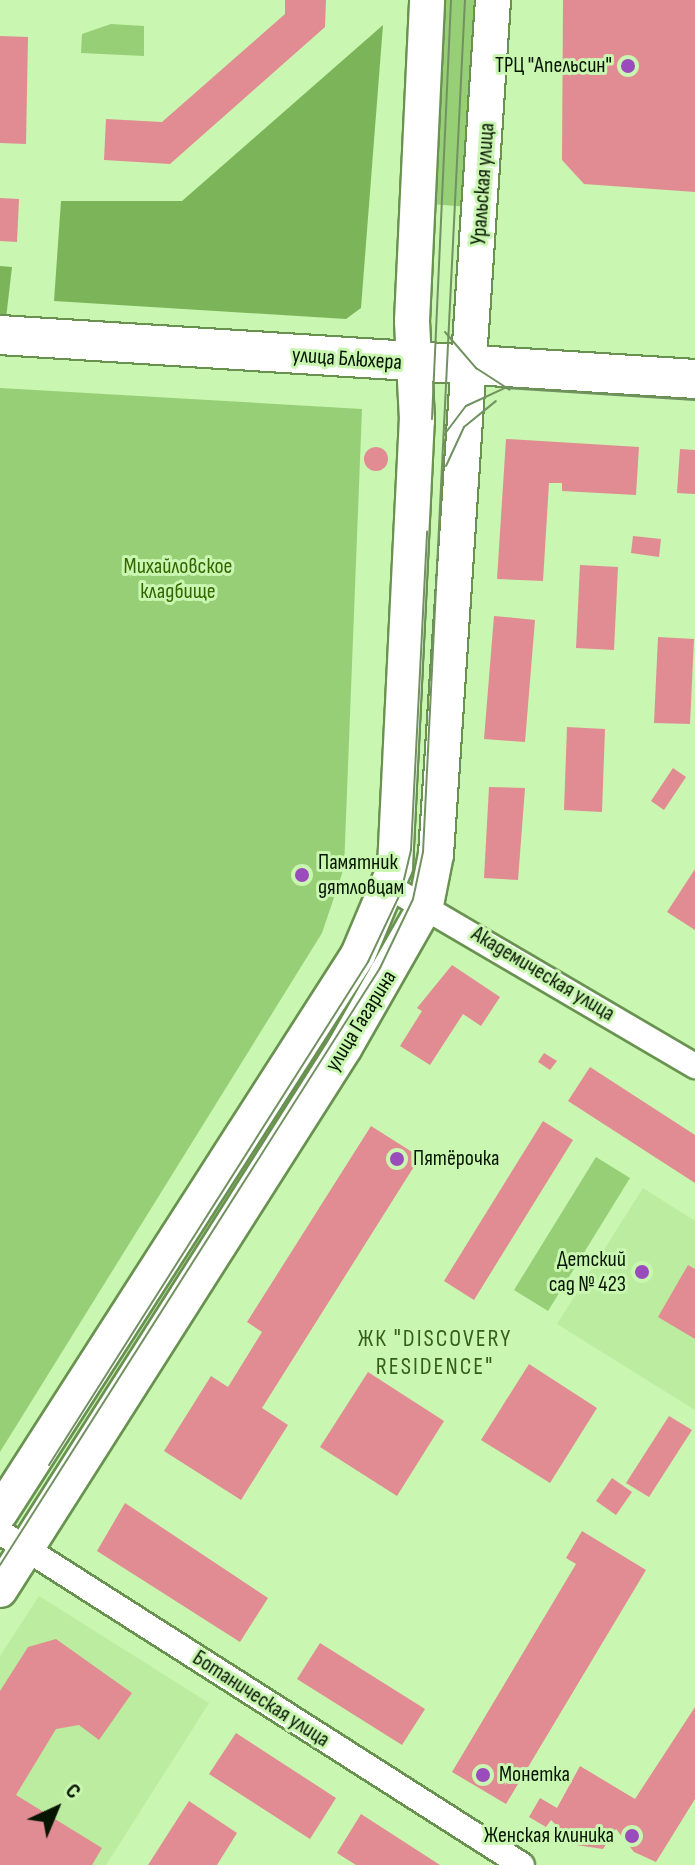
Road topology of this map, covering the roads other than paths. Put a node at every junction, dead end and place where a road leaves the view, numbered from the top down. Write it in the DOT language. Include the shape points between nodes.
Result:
graph roads {
  1 [pos="427,0"];
  2 [pos="493,0"];
  3 [pos="0,335"];
  4 [pos="414,364"];
  5 [pos="470,367"];
  6 [pos="695,379"];
  7 [pos="388,886"];
  8 [pos="426,905"];
  9 [pos="695,1066"];
  10 [pos="0,1513"];
  11 [pos="13,1541"];
  12 [pos="0,1590"];
  13 [pos="522,1865"];
  1 -- 4 [label="main road"];
  2 -- 5 [label="main road, Уральская улица"];
  3 -- 4 [label="main road, улица Блюхера"];
  4 -- 5 [label="main road, улица Блюхера"];
  4 -- 7 [label="main road, улица Гагарина" via="399,847"];
  5 -- 6 [label="main road, улица Блюхера"];
  5 -- 8 [label="main road, улица Гагарина"];
  7 -- 8 [label="street, Академическая улица"];
  7 -- 10 [label="main road, улица Гагарина" via="358,955"];
  8 -- 9 [label="street, Академическая улица"];
  8 -- 11 [label="main road, улица Гагарина" via="345,1047"];
  11 -- 12 [label="main road, улица Гагарина"];
  11 -- 13 [label="street, Ботаническая улица"];
}
